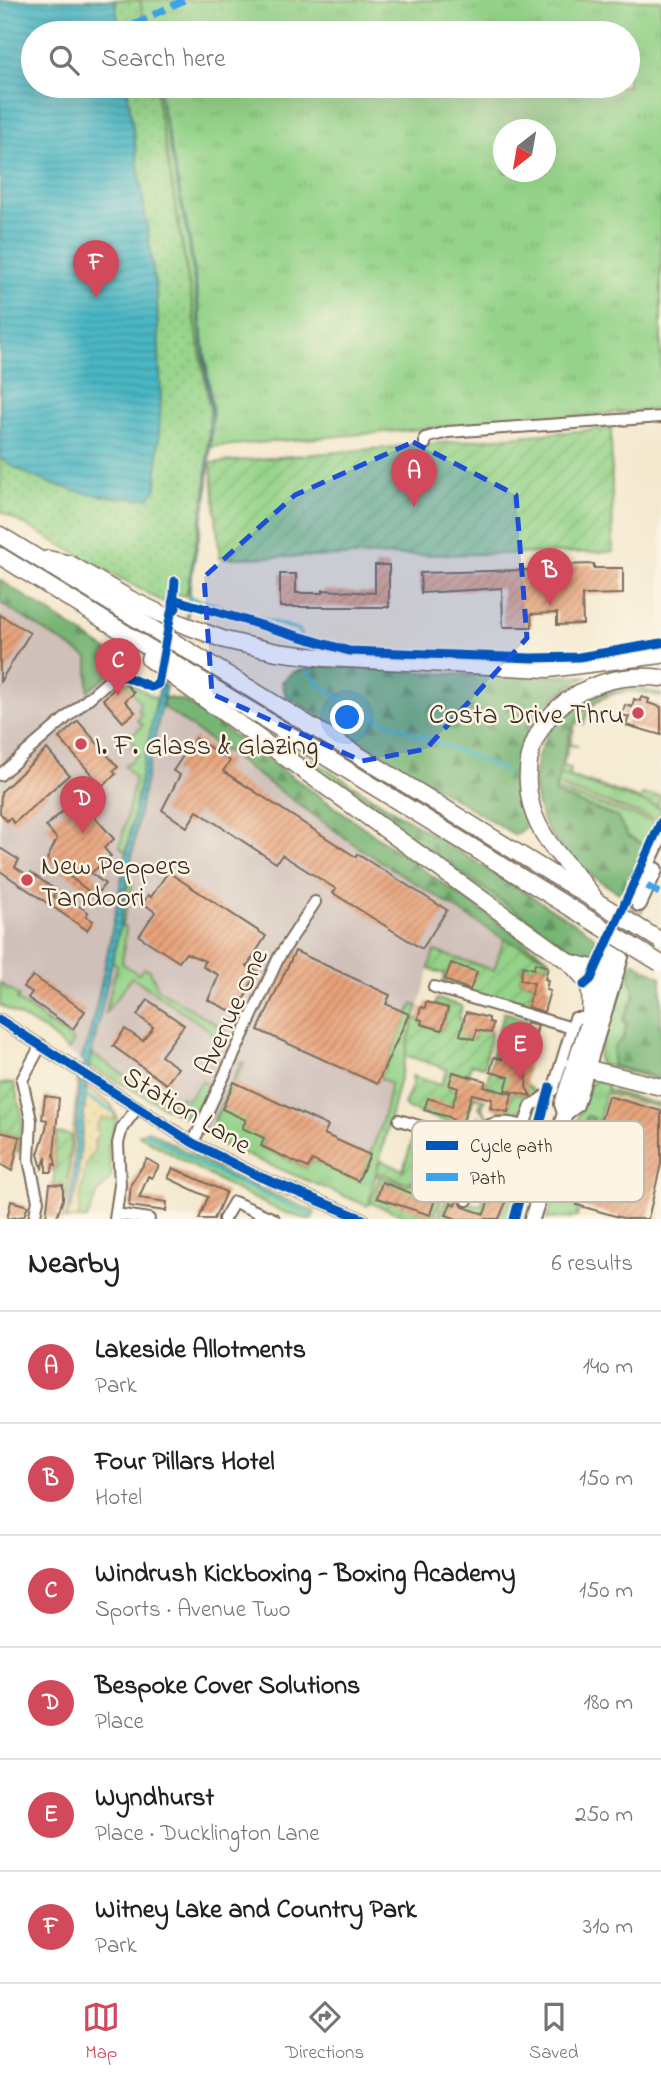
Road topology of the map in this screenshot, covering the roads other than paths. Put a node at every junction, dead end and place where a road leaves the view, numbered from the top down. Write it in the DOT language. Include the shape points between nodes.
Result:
graph roads {
  1 [pos="661,417"];
  2 [pos="425,444"];
  3 [pos="0,535"];
  4 [pos="0,556"];
  5 [pos="35,556"];
  6 [pos="128,635"];
  7 [pos="661,655"];
  8 [pos="113,678"];
  9 [pos="661,678"];
  10 [pos="0,775"];
  11 [pos="661,835"];
  12 [pos="661,856"];
  13 [pos="596,901"];
  14 [pos="315,902"];
  15 [pos="661,941"];
  16 [pos="613,956"];
  17 [pos="569,962"];
  18 [pos="660,963"];
  19 [pos="434,987"];
  20 [pos="589,1016"];
  21 [pos="0,1020"];
  22 [pos="572,1028"];
  23 [pos="41,1045"];
  24 [pos="581,1067"];
  25 [pos="661,1087"];
  26 [pos="137,1108"];
  27 [pos="399,1120"];
  28 [pos="526,1121"];
  29 [pos="562,1121"];
  30 [pos="412,1124"];
  31 [pos="192,1143"];
  32 [pos="537,1202"];
  33 [pos="115,1217"];
  34 [pos="34,1219"];
  35 [pos="149,1219"];
  36 [pos="223,1219"];
  37 [pos="274,1219"];
  38 [pos="363,1219"];
  39 [pos="532,1219"];
  1 -- 2 [label="street" via="448,432 425,438"];
  3 -- 5 [label="highway"];
  4 -- 6 [label="highway"];
  5 -- 7 [label="highway" via="69,564 182,624 277,652 325,659 548,668"];
  5 -- 13 [label="highway"];
  6 -- 17 [label="highway" via="150,660"];
  6 -- 18 [label="highway, bridge"];
  8 -- 10 [label="street"];
  9 -- 13 [label="highway" via="636,675 592,685 564,701 545,723 531,752 532,808 541,829"];
  11 -- 12 [label="main road" via="635,901"];
  13 -- 15 [label="highway, bridge"];
  14 -- 31 [label="street, Avenue One" via="279,957"];
  16 -- 17 [label="highway" via="592,968"];
  16 -- 20 [label="main road"];
  16 -- 24 [label="main road"];
  17 -- 20 [label="highway" via="592,989"];
  19 -- 22 [label="street"];
  20 -- 22 [label="street" via="577,1016"];
  20 -- 24 [label="main road"];
  21 -- 23 [label="street, Station Lane"];
  22 -- 28 [label="street" via="553,1090 531,1107"];
  23 -- 26 [label="street, Station Lane"];
  23 -- 34 [label="street" via="22,1080 31,1120 29,1160 38,1195"];
  24 -- 25 [label="highway"];
  24 -- 29 [label="main road" via="576,1105"];
  26 -- 31 [label="street, Station Lane"];
  26 -- 33 [label="street" via="117,1143 120,1185"];
  27 -- 30 [label="street"];
  31 -- 38 [label="street, Station Lane"];
  32 -- 39 [label="main road"];
  33 -- 35 [label="street"];
  36 -- 37 [label="street" via="234,1202"];
}
